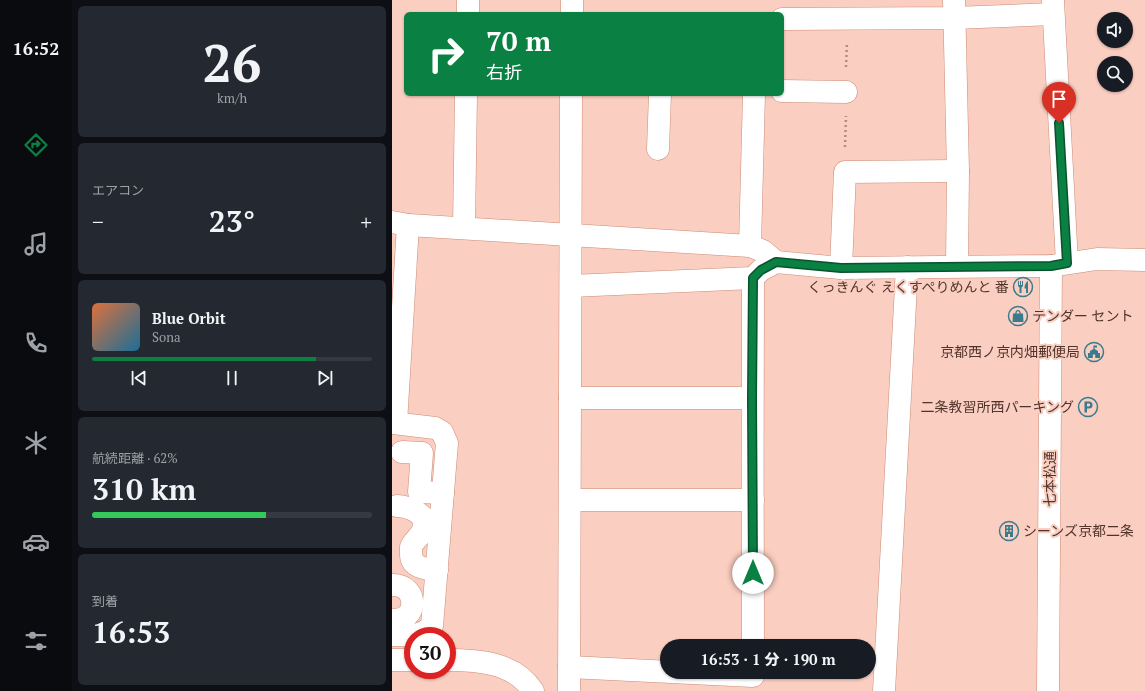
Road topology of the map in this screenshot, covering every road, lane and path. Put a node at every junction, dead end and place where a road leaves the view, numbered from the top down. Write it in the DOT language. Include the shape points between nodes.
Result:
graph roads {
  1 [pos="468,0"];
  2 [pos="572,0"];
  3 [pos="1053,7"];
  4 [pos="954,9"];
  5 [pos="468,12"];
  6 [pos="572,12"];
  7 [pos="784,19"];
  8 [pos="784,91"];
  9 [pos="846,92"];
  10 [pos="466,96"];
  11 [pos="571,96"];
  12 [pos="660,96"];
  13 [pos="754,96"];
  14 [pos="658,149"];
  15 [pos="958,171"];
  16 [pos="400,224"];
  17 [pos="464,228"];
  18 [pos="571,235"];
  19 [pos="750,246"];
  20 [pos="1145,260"];
  21 [pos="776,262"];
  22 [pos="1059,265"];
  23 [pos="958,266"];
  24 [pos="907,267"];
  25 [pos="841,268"];
  26 [pos="753,278"];
  27 [pos="571,286"];
  28 [pos="570,398"];
  29 [pos="752,398"];
  30 [pos="394,417"];
  31 [pos="402,452"];
  32 [pos="443,493"];
  33 [pos="570,500"];
  34 [pos="753,500"];
  35 [pos="397,506"];
  36 [pos="437,570"];
  37 [pos="392,586"];
  38 [pos="423,604"];
  39 [pos="392,620"];
  40 [pos="446,627"];
  41 [pos="392,635"];
  42 [pos="753,639"];
  43 [pos="392,660"];
  44 [pos="404,660"];
  45 [pos="456,660"];
  46 [pos="569,667"];
  47 [pos="753,680"];
  48 [pos="533,691"];
  49 [pos="569,691"];
  50 [pos="884,691"];
  51 [pos="1048,691"];
  1 -- 5 [label="street"];
  2 -- 6 [label="street"];
  3 -- 4 [label="street"];
  3 -- 22 [label="street, 七本松通"];
  4 -- 7 [label="street"];
  4 -- 15 [label="street"];
  8 -- 9 [label="street"];
  10 -- 17 [label="street"];
  11 -- 18 [label="street"];
  12 -- 14 [label="street"];
  13 -- 19 [label="street"];
  15 -- 23 [label="street"];
  15 -- 25 [label="street" via="845,172"];
  16 -- 17 [label="street"];
  16 -- 30 [label="street"];
  17 -- 18 [label="street"];
  18 -- 19 [label="street"];
  18 -- 27 [label="street"];
  19 -- 21 [label="street" via="763,251"];
  20 -- 22 [label="street" via="1097,259"];
  21 -- 25 [label="street"];
  21 -- 26 [label="street"];
  22 -- 23 [label="street"];
  22 -- 51 [label="street, 七本松通"];
  23 -- 24 [label="street"];
  24 -- 25 [label="street"];
  24 -- 50 [label="street"];
  26 -- 27 [label="street"];
  26 -- 29 [label="street"];
  27 -- 28 [label="street"];
  28 -- 29 [label="street"];
  28 -- 33 [label="street"];
  29 -- 34 [label="street"];
  30 -- 32 [label="street" via="442,432 447,443"];
  30 -- 40 [label="street" via="434,414 449,420 461,438"];
  31 -- 32 [label="street" via="422,453 419,492"];
  32 -- 36 [label="street"];
  33 -- 34 [label="street"];
  33 -- 46 [label="street"];
  34 -- 42 [label="street"];
  35 -- 36 [label="street" via="414,509 423,517 422,533 411,548 411,558 424,569"];
  36 -- 38 [label="street"];
  37 -- 38 [label="street" via="406,588 412,598"];
  38 -- 39 [label="street" via="411,610 404,618"];
  38 -- 41 [label="street" via="432,626 426,632 416,635"];
  43 -- 44 [label="street"];
  45 -- 48 [label="street" via="495,664 509,669 522,678"];
  46 -- 47 [label="street"];
  46 -- 49 [label="street"];
}
